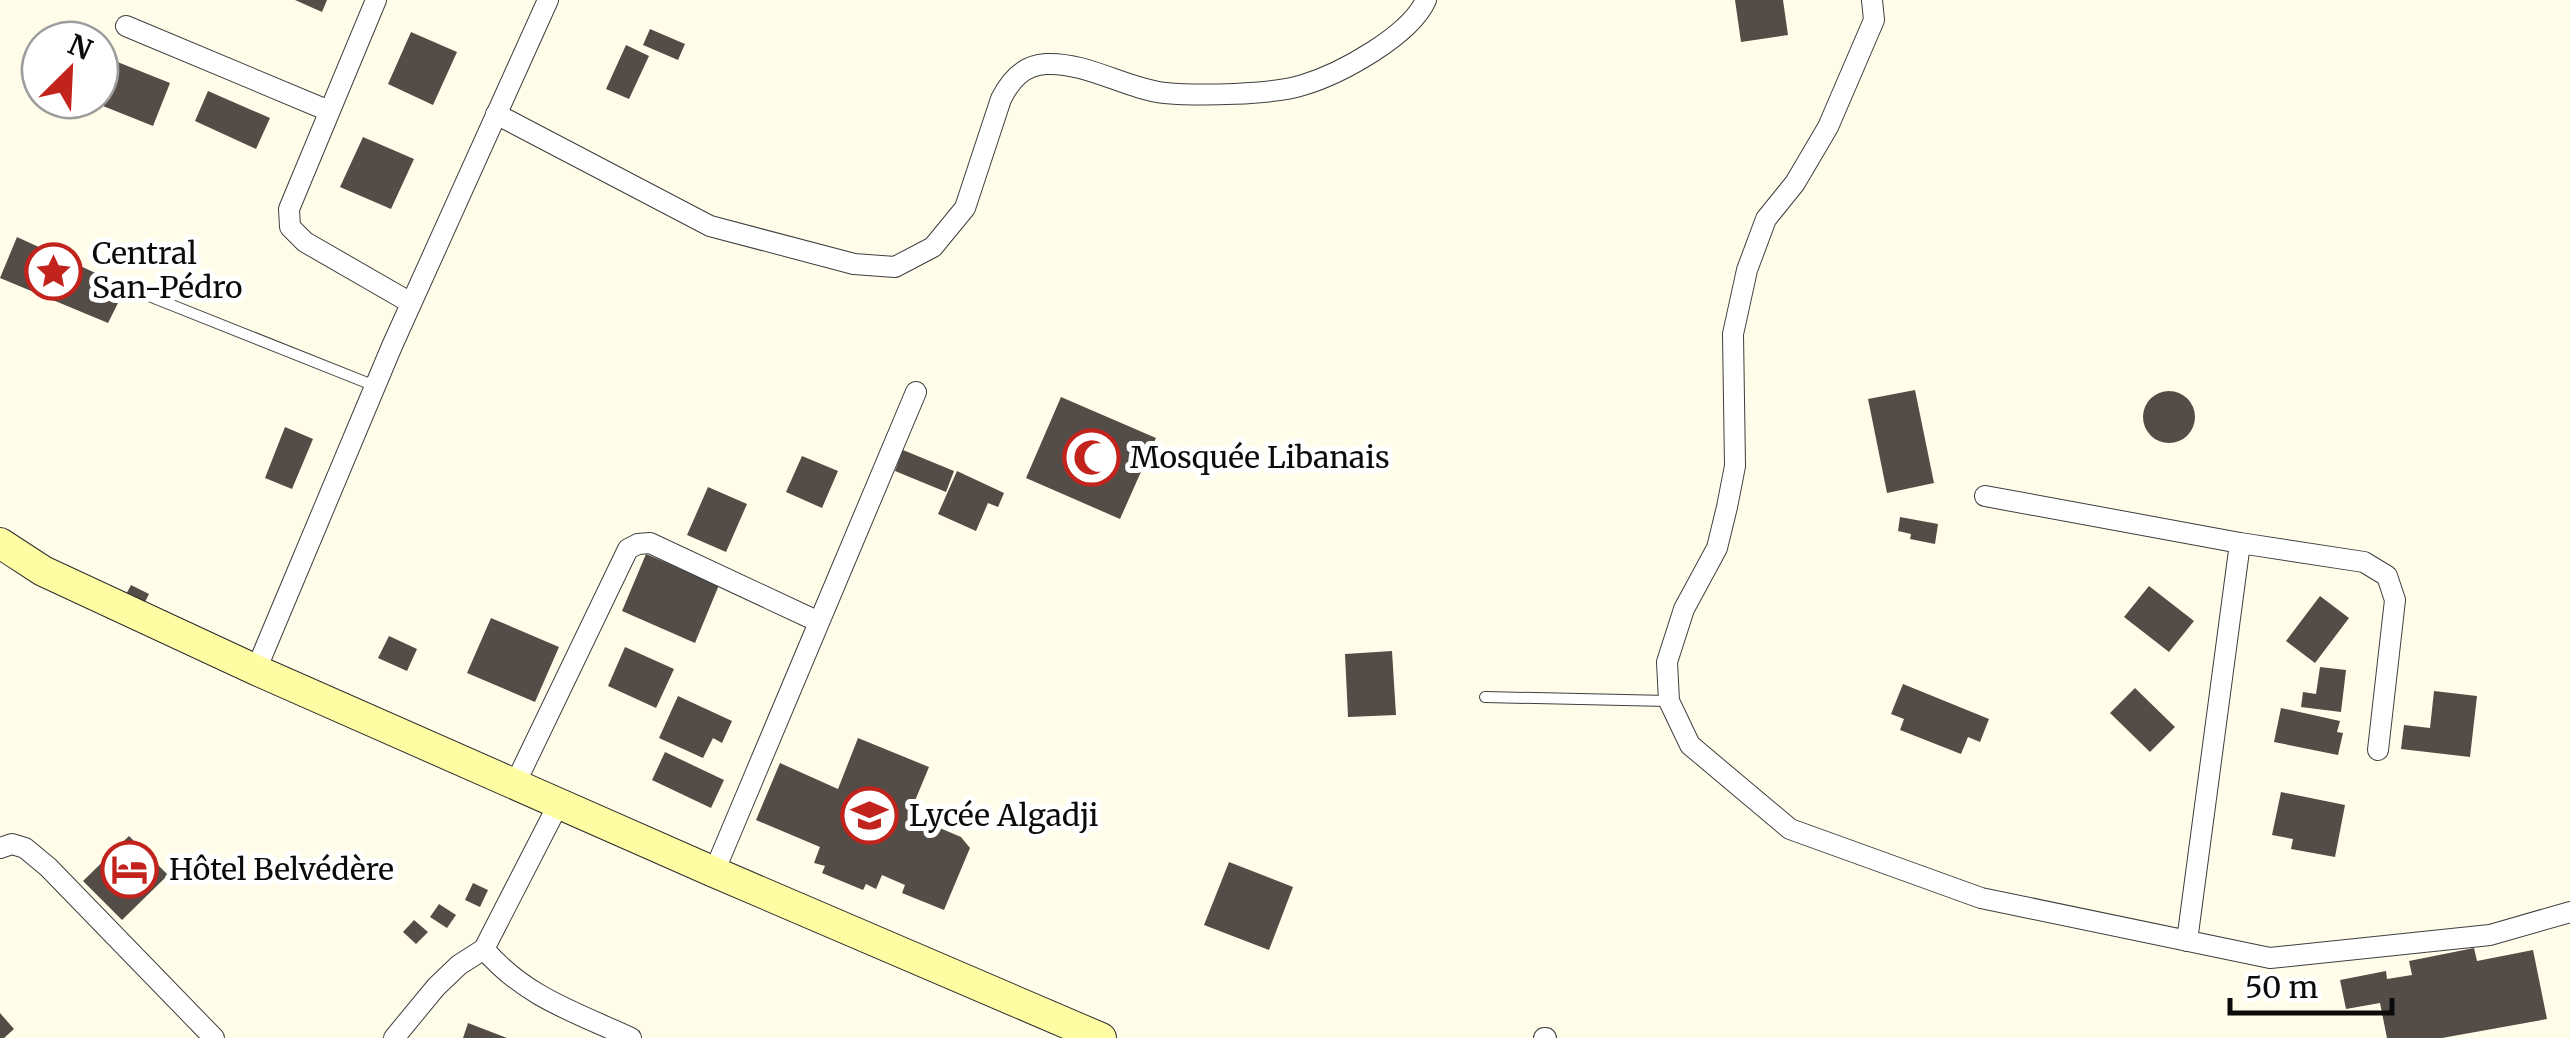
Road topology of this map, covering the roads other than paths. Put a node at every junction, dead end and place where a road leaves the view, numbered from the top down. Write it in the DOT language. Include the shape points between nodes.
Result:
graph roads {
  1 [pos="376,0"];
  2 [pos="548,0"];
  3 [pos="1426,0"];
  4 [pos="1872,0"];
  5 [pos="126,26"];
  6 [pos="330,111"];
  7 [pos="496,114"];
  8 [pos="149,296"];
  9 [pos="412,304"];
  10 [pos="375,386"];
  11 [pos="916,392"];
  12 [pos="1985,496"];
  13 [pos="0,543"];
  14 [pos="2240,543"];
  15 [pos="819,622"];
  16 [pos="256,670"];
  17 [pos="1484,697"];
  18 [pos="1669,701"];
  19 [pos="2378,750"];
  20 [pos="515,784"];
  21 [pos="558,802"];
  22 [pos="0,848"];
  23 [pos="714,872"];
  24 [pos="2570,912"];
  25 [pos="2187,941"];
  26 [pos="484,949"];
  27 [pos="214,1038"];
  28 [pos="394,1038"];
  29 [pos="631,1038"];
  30 [pos="1101,1038"];
  1 -- 6 [label="street"];
  2 -- 7 [label="street"];
  3 -- 7 [label="street" via="1389,44 1304,85 1164,92 1072,67 1026,68 1001,98 965,208 933,246 895,267 854,264 710,226"];
  4 -- 18 [label="street" via="1874,20 1828,127 1766,219 1747,270 1733,334 1735,466 1716,548 1684,609 1667,662"];
  5 -- 6 [label="street"];
  6 -- 9 [label="street" via="288,209 290,227"];
  7 -- 9 [label="street"];
  8 -- 10 [label="lane"];
  9 -- 10 [label="street"];
  10 -- 16 [label="street"];
  11 -- 15 [label="street"];
  12 -- 14 [label="street"];
  13 -- 16 [label="street" via="43,571"];
  14 -- 19 [label="street" via="2364,562 2386,576 2394,600"];
  14 -- 25 [label="street"];
  15 -- 20 [label="street" via="650,543 638,544 628,550"];
  15 -- 23 [label="street"];
  16 -- 20 [label="street"];
  17 -- 18 [label="lane"];
  18 -- 25 [label="street" via="1690,745 1790,830 1981,898"];
  20 -- 21 [label="street"];
  21 -- 23 [label="street"];
  21 -- 26 [label="street"];
  22 -- 27 [label="street" via="25,848 48,866"];
  23 -- 30 [label="street"];
  24 -- 25 [label="street" via="2490,935 2270,958"];
  26 -- 28 [label="street" via="436,987"];
  26 -- 29 [label="street" via="507,976"];
}
